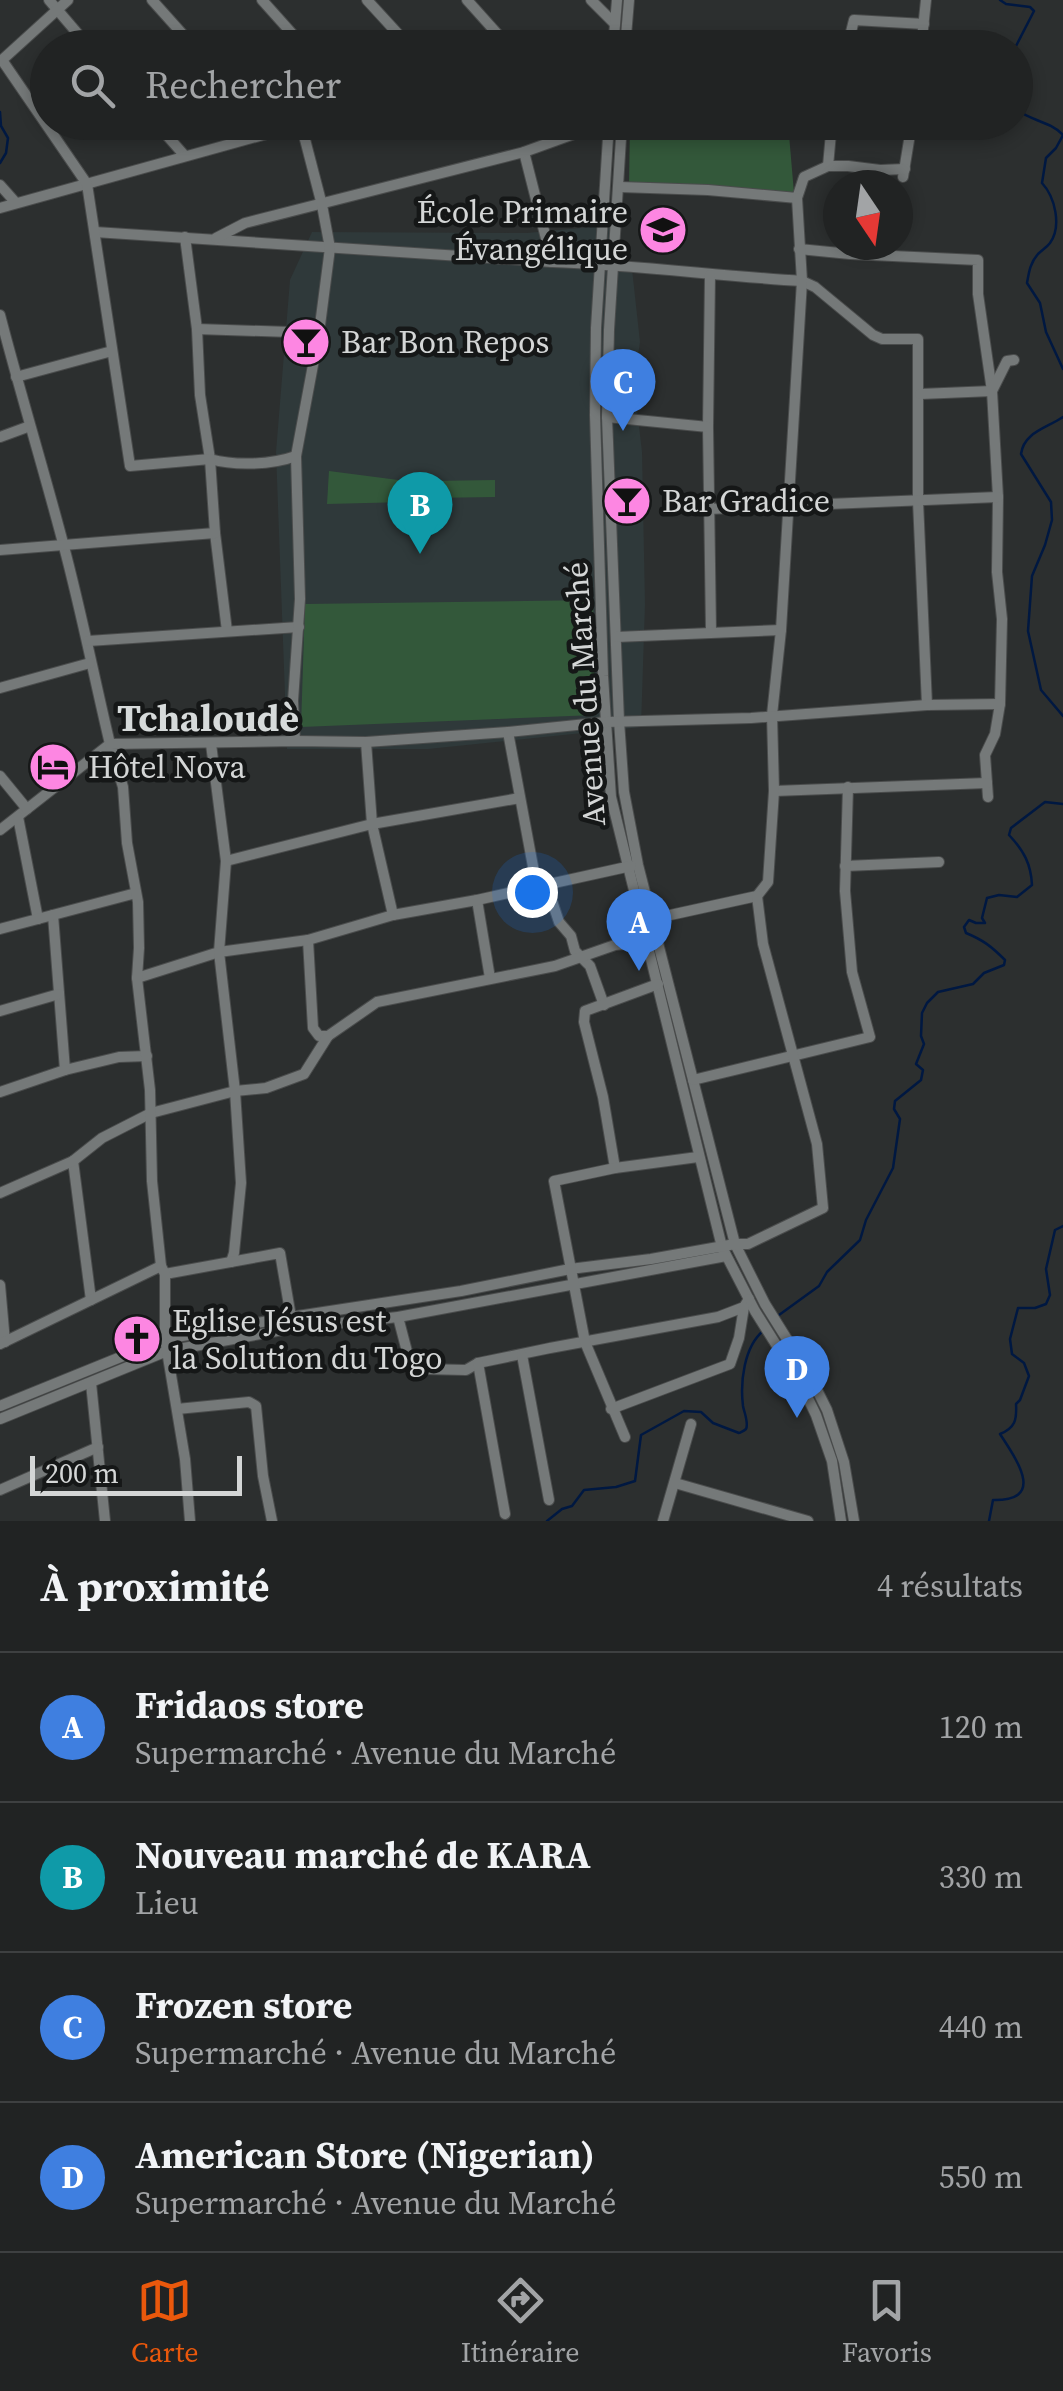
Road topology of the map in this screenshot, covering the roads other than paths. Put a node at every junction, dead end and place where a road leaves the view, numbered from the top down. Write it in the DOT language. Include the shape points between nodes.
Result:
graph roads {
  1 [pos="49,0"];
  2 [pos="68,0"];
  3 [pos="152,0"];
  4 [pos="262,0"];
  5 [pos="367,0"];
  6 [pos="468,0"];
  7 [pos="591,0"];
  8 [pos="616,0"];
  9 [pos="629,0"];
  10 [pos="926,0"];
  11 [pos="58,10"];
  12 [pos="924,24"];
  13 [pos="36,30"];
  14 [pos="75,30"];
  15 [pos="179,30"];
  16 [pos="289,30"];
  17 [pos="395,30"];
  18 [pos="494,30"];
  19 [pos="612,30"];
  20 [pos="618,30"];
  21 [pos="620,30"];
  22 [pos="851,30"];
  23 [pos="923,30"];
  24 [pos="30,35"];
  25 [pos="30,101"];
  26 [pos="57,140"];
  27 [pos="171,140"];
  28 [pos="242,140"];
  29 [pos="308,140"];
  30 [pos="558,140"];
  31 [pos="607,140"];
  32 [pos="621,140"];
  33 [pos="830,140"];
  34 [pos="909,140"];
  35 [pos="524,152"];
  36 [pos="184,156"];
  37 [pos="828,166"];
  38 [pos="87,184"];
  39 [pos="0,185"];
  40 [pos="620,187"];
  41 [pos="797,198"];
  42 [pos="16,204"];
  43 [pos="322,205"];
  44 [pos="0,208"];
  45 [pos="95,232"];
  46 [pos="185,237"];
  47 [pos="215,239"];
  48 [pos="330,248"];
  49 [pos="799,249"];
  50 [pos="552,262"];
  51 [pos="602,264"];
  52 [pos="614,264"];
  53 [pos="710,275"];
  54 [pos="802,281"];
  55 [pos="0,315"];
  56 [pos="596,328"];
  57 [pos="196,329"];
  58 [pos="609,330"];
  59 [pos="319,333"];
  60 [pos="112,351"];
  61 [pos="1014,360"];
  62 [pos="16,377"];
  63 [pos="992,391"];
  64 [pos="920,394"];
  65 [pos="607,417"];
  66 [pos="30,426"];
  67 [pos="708,427"];
  68 [pos="0,438"];
  69 [pos="296,456"];
  70 [pos="210,459"];
  71 [pos="596,468"];
  72 [pos="610,468"];
  73 [pos="998,497"];
  74 [pos="918,500"];
  75 [pos="787,505"];
  76 [pos="708,508"];
  77 [pos="215,533"];
  78 [pos="63,544"];
  79 [pos="0,550"];
  80 [pos="298,627"];
  81 [pos="781,630"];
  82 [pos="227,631"];
  83 [pos="711,632"];
  84 [pos="616,637"];
  85 [pos="88,641"];
  86 [pos="90,663"];
  87 [pos="0,688"];
  88 [pos="1000,704"];
  89 [pos="927,705"];
  90 [pos="772,714"];
  91 [pos="619,721"];
  92 [pos="606,722"];
  93 [pos="508,732"];
  94 [pos="296,740"];
  95 [pos="366,742"];
  96 [pos="110,744"];
  97 [pos="211,744"];
  98 [pos="0,776"];
  99 [pos="987,783"];
  100 [pos="848,786"];
  101 [pos="774,791"];
  102 [pos="988,797"];
  103 [pos="520,798"];
  104 [pos="22,813"];
  105 [pos="372,824"];
  106 [pos="0,830"];
  107 [pos="226,861"];
  108 [pos="939,862"];
  109 [pos="632,866"];
  110 [pos="845,866"];
  111 [pos="542,887"];
  112 [pos="136,893"];
  113 [pos="756,896"];
  114 [pos="478,900"];
  115 [pos="53,916"];
  116 [pos="393,916"];
  117 [pos="38,919"];
  118 [pos="652,919"];
  119 [pos="0,929"];
  120 [pos="308,940"];
  121 [pos="646,942"];
  122 [pos="218,952"];
  123 [pos="583,958"];
  124 [pos="136,978"];
  125 [pos="490,978"];
  126 [pos="662,983"];
  127 [pos="59,994"];
  128 [pos="604,1005"];
  129 [pos="0,1011"];
  130 [pos="328,1036"];
  131 [pos="147,1056"];
  132 [pos="795,1056"];
  133 [pos="65,1070"];
  134 [pos="693,1080"];
  135 [pos="235,1090"];
  136 [pos="0,1092"];
  137 [pos="150,1112"];
  138 [pos="698,1157"];
  139 [pos="73,1161"];
  140 [pos="616,1168"];
  141 [pos="0,1194"];
  142 [pos="735,1244"];
  143 [pos="724,1252"];
  144 [pos="231,1262"];
  145 [pos="570,1269"];
  146 [pos="163,1270"];
  147 [pos="573,1283"];
  148 [pos="0,1284"];
  149 [pos="91,1300"];
  150 [pos="749,1306"];
  151 [pos="291,1316"];
  152 [pos="398,1317"];
  153 [pos="585,1342"];
  154 [pos="2,1343"];
  155 [pos="166,1345"];
  156 [pos="522,1355"];
  157 [pos="478,1363"];
  158 [pos="91,1383"];
  159 [pos="0,1406"];
  160 [pos="612,1409"];
  161 [pos="177,1410"];
  162 [pos="0,1419"];
  163 [pos="691,1424"];
  164 [pos="625,1438"];
  165 [pos="98,1447"];
  166 [pos="674,1483"];
  167 [pos="0,1490"];
  168 [pos="548,1500"];
  169 [pos="506,1514"];
  170 [pos="106,1521"];
  171 [pos="190,1521"];
  172 [pos="272,1521"];
  173 [pos="663,1521"];
  174 [pos="808,1521"];
  175 [pos="841,1521"];
  176 [pos="854,1521"];
  1 -- 11 [label="street"];
  2 -- 11 [label="street"];
  3 -- 15 [label="street"];
  4 -- 16 [label="street"];
  5 -- 17 [label="street"];
  6 -- 18 [label="street"];
  7 -- 19 [label="street"];
  8 -- 20 [label="street"];
  9 -- 21 [label="street"];
  10 -- 12 [label="street"];
  11 -- 13 [label="street"];
  11 -- 14 [label="street"];
  12 -- 22 [label="street" via="854,20"];
  12 -- 23 [label="street"];
  24 -- 25 [label="street" via="2,60"];
  26 -- 38 [label="street"];
  27 -- 36 [label="street"];
  28 -- 36 [label="street"];
  29 -- 43 [label="street"];
  30 -- 35 [label="street"];
  31 -- 51 [label="street, Avenue du Marché"];
  32 -- 40 [label="street, Avenue du Marché"];
  33 -- 37 [label="street"];
  34 -- 37 [label="street" via="904,173"];
  35 -- 43 [label="street"];
  35 -- 50 [label="street"];
  36 -- 38 [label="street"];
  37 -- 41 [label="street" via="804,177"];
  38 -- 42 [label="street"];
  38 -- 45 [label="street"];
  39 -- 42 [label="street"];
  40 -- 41 [label="street"];
  40 -- 52 [label="street, Avenue du Marché"];
  41 -- 49 [label="street"];
  42 -- 44 [label="street"];
  43 -- 47 [label="street" via="245,223"];
  43 -- 48 [label="street"];
  45 -- 46 [label="street"];
  45 -- 60 [label="street"];
  46 -- 47 [label="street"];
  46 -- 57 [label="street"];
  47 -- 48 [label="street"];
  48 -- 50 [label="street"];
  48 -- 59 [label="street"];
  49 -- 54 [label="street"];
  49 -- 63 [label="street" via="978,260"];
  50 -- 51 [label="street"];
  51 -- 52 [label="street"];
  51 -- 56 [label="street, Avenue du Marché"];
  52 -- 53 [label="street"];
  52 -- 58 [label="street, Avenue du Marché"];
  53 -- 54 [label="street"];
  53 -- 67 [label="street"];
  54 -- 64 [label="street" via="873,335 918,340"];
  54 -- 75 [label="street"];
  55 -- 62 [label="street"];
  56 -- 58 [label="street"];
  56 -- 71 [label="street, Avenue du Marché"];
  57 -- 59 [label="street"];
  57 -- 70 [label="street"];
  58 -- 65 [label="street, Avenue du Marché"];
  59 -- 69 [label="street"];
  60 -- 62 [label="street"];
  60 -- 70 [label="street" via="130,466"];
  61 -- 63 [label="street" via="1007,361"];
  62 -- 66 [label="street"];
  63 -- 64 [label="street"];
  63 -- 73 [label="street"];
  64 -- 74 [label="street"];
  65 -- 67 [label="street"];
  65 -- 72 [label="street, Avenue du Marché"];
  66 -- 68 [label="street"];
  66 -- 78 [label="street"];
  67 -- 76 [label="street"];
  69 -- 70 [label="street" via="243,463"];
  69 -- 80 [label="street"];
  70 -- 77 [label="street"];
  71 -- 72 [label="street"];
  71 -- 92 [label="street, Avenue du Marché"];
  72 -- 84 [label="street, Avenue du Marché"];
  73 -- 74 [label="street"];
  73 -- 88 [label="street"];
  74 -- 75 [label="street"];
  74 -- 89 [label="street"];
  75 -- 76 [label="street"];
  75 -- 81 [label="street"];
  76 -- 83 [label="street"];
  77 -- 78 [label="street"];
  77 -- 82 [label="street"];
  78 -- 79 [label="street"];
  78 -- 85 [label="street"];
  80 -- 82 [label="street"];
  80 -- 94 [label="street"];
  81 -- 83 [label="street"];
  81 -- 90 [label="street"];
  82 -- 85 [label="street"];
  83 -- 84 [label="street"];
  84 -- 91 [label="street, Avenue du Marché"];
  85 -- 86 [label="street"];
  86 -- 87 [label="street"];
  86 -- 96 [label="street"];
  88 -- 89 [label="street"];
  88 -- 99 [label="street" via="985,755"];
  89 -- 90 [label="street"];
  90 -- 91 [label="street"];
  90 -- 101 [label="street"];
  91 -- 92 [label="street"];
  91 -- 109 [label="street, Avenue du Marché"];
  92 -- 93 [label="street"];
  92 -- 109 [label="street, Avenue du Marché" via="611,798"];
  93 -- 95 [label="street"];
  93 -- 103 [label="street"];
  94 -- 95 [label="street"];
  94 -- 97 [label="street"];
  95 -- 105 [label="street"];
  96 -- 97 [label="street"];
  96 -- 104 [label="street"];
  96 -- 112 [label="street" via="123,787"];
  97 -- 107 [label="street"];
  98 -- 104 [label="street"];
  99 -- 100 [label="street"];
  99 -- 102 [label="street"];
  100 -- 101 [label="street"];
  100 -- 110 [label="street"];
  101 -- 113 [label="street" via="768,882"];
  103 -- 105 [label="street"];
  103 -- 111 [label="street"];
  104 -- 106 [label="street"];
  104 -- 117 [label="street"];
  105 -- 107 [label="street"];
  105 -- 116 [label="street"];
  107 -- 122 [label="street"];
  108 -- 110 [label="street"];
  109 -- 111 [label="street"];
  109 -- 118 [label="street, Avenue du Marché"];
  109 -- 121 [label="street, Avenue du Marché"];
  110 -- 132 [label="street" via="852,972 870,1036"];
  111 -- 114 [label="street"];
  111 -- 123 [label="street"];
  112 -- 115 [label="street"];
  112 -- 124 [label="street"];
  113 -- 118 [label="street"];
  113 -- 132 [label="street"];
  114 -- 116 [label="street"];
  114 -- 125 [label="street"];
  115 -- 117 [label="street"];
  115 -- 127 [label="street"];
  116 -- 120 [label="street"];
  117 -- 119 [label="street"];
  118 -- 126 [label="street, Avenue du Marché"];
  120 -- 122 [label="street"];
  120 -- 130 [label="street" via="314,1028"];
  121 -- 123 [label="street"];
  121 -- 126 [label="street, Avenue du Marché"];
  122 -- 124 [label="street"];
  122 -- 135 [label="street"];
  123 -- 125 [label="street"];
  123 -- 128 [label="street"];
  124 -- 131 [label="street"];
  125 -- 130 [label="street" via="378,1002"];
  126 -- 128 [label="street"];
  126 -- 134 [label="street, Avenue du Marché"];
  126 -- 138 [label="street, Avenue du Marché"];
  127 -- 129 [label="street"];
  127 -- 133 [label="street"];
  128 -- 140 [label="street" via="584,1011 584,1022"];
  130 -- 135 [label="street" via="304,1074 266,1088"];
  131 -- 133 [label="street"];
  131 -- 137 [label="street"];
  132 -- 134 [label="street"];
  132 -- 142 [label="street" via="817,1144 823,1208"];
  133 -- 136 [label="street"];
  134 -- 142 [label="street, Avenue du Marché"];
  135 -- 137 [label="street"];
  135 -- 144 [label="street" via="241,1183"];
  137 -- 139 [label="street"];
  137 -- 146 [label="street"];
  138 -- 140 [label="street"];
  138 -- 143 [label="street, Avenue du Marché"];
  139 -- 141 [label="street"];
  139 -- 149 [label="street"];
  140 -- 145 [label="street" via="554,1180"];
  142 -- 143 [label="street"];
  142 -- 176 [label="street, Avenue du Marché" via="828,1410"];
  143 -- 145 [label="street"];
  143 -- 147 [label="street"];
  143 -- 150 [label="street, Avenue du Marché"];
  144 -- 146 [label="street"];
  144 -- 151 [label="street" via="280,1253"];
  145 -- 147 [label="street"];
  145 -- 151 [label="street"];
  146 -- 149 [label="street"];
  146 -- 155 [label="street"];
  147 -- 152 [label="street"];
  147 -- 153 [label="street"];
  148 -- 154 [label="street"];
  149 -- 154 [label="street"];
  150 -- 153 [label="street"];
  150 -- 160 [label="street" via="730,1364"];
  150 -- 175 [label="street, Avenue du Marché" via="816,1415 832,1460"];
  151 -- 155 [label="street"];
  152 -- 155 [label="street"];
  152 -- 157 [label="street" via="410,1363 440,1371"];
  153 -- 156 [label="street"];
  153 -- 160 [label="street"];
  155 -- 158 [label="street"];
  155 -- 159 [label="street"];
  155 -- 161 [label="street"];
  156 -- 157 [label="street"];
  156 -- 168 [label="street"];
  157 -- 169 [label="street"];
  158 -- 162 [label="street"];
  158 -- 165 [label="street"];
  160 -- 164 [label="street"];
  161 -- 171 [label="street"];
  161 -- 172 [label="street" via="256,1406"];
  163 -- 166 [label="street"];
  165 -- 167 [label="street"];
  165 -- 170 [label="street"];
  166 -- 173 [label="street"];
  166 -- 174 [label="street"];
}
